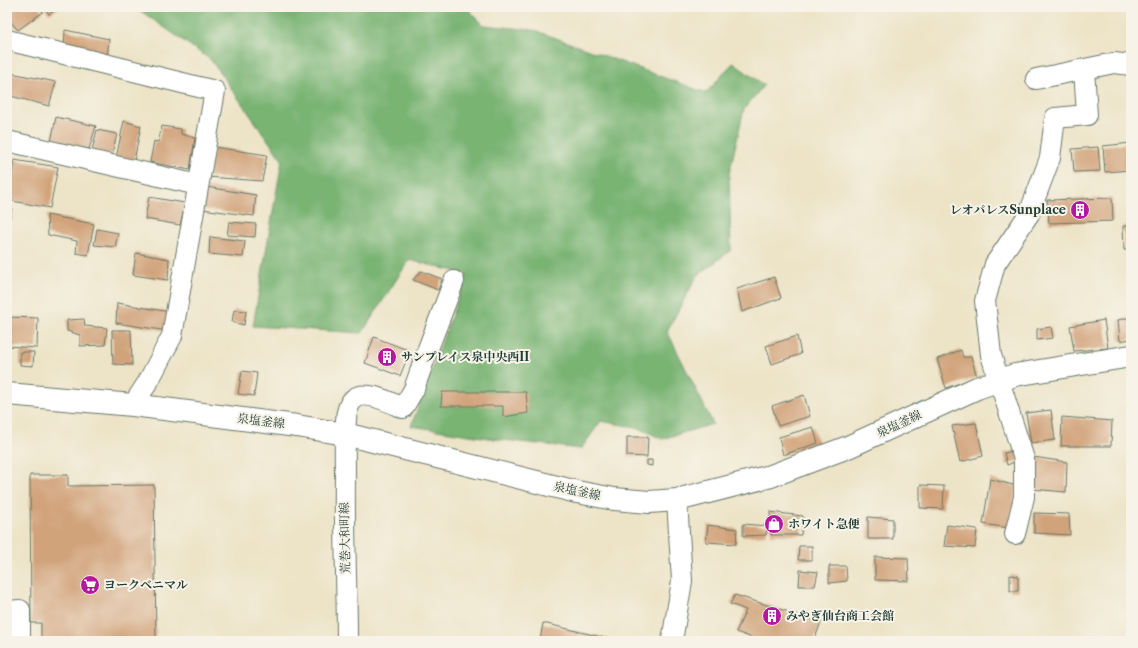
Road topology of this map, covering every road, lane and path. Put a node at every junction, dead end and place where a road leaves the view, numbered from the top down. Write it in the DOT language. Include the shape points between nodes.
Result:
graph roads {
  1 [pos="7,40"];
  2 [pos="1131,65"];
  3 [pos="1084,69"];
  4 [pos="1036,79"];
  5 [pos="7,141"];
  6 [pos="198,185"];
  7 [pos="454,281"];
  8 [pos="1131,356"];
  9 [pos="999,380"];
  10 [pos="7,394"];
  11 [pos="133,405"];
  12 [pos="345,434"];
  13 [pos="677,500"];
  14 [pos="1016,534"];
  15 [pos="7,611"];
  16 [pos="20,641"];
  17 [pos="347,641"];
  18 [pos="672,641"];
  1 -- 6 [label="street" via="215,92"];
  2 -- 3 [label="street" via="1114,63"];
  3 -- 4 [label="street"];
  3 -- 9 [label="street" via="1087,115 1055,118 1050,158 1029,214 995,264 985,301 991,355"];
  5 -- 6 [label="street"];
  6 -- 11 [label="street" via="172,336"];
  7 -- 12 [label="street, 荒巻大和町線" via="414,389 404,408 379,398 363,395 354,398 349,405"];
  8 -- 9 [label="main road, 泉塩釜線" via="1015,375"];
  9 -- 13 [label="main road, 泉塩釜線" via="976,388 848,447 771,476"];
  9 -- 14 [label="street" via="1024,459 1024,497"];
  10 -- 11 [label="main road, 泉塩釜線"];
  11 -- 12 [label="main road, 泉塩釜線"];
  12 -- 13 [label="main road, 泉塩釜線" via="577,492 649,502"];
  12 -- 17 [label="street, 荒巻大和町線"];
  13 -- 18 [label="street" via="682,581"];
  15 -- 16 [label="street" via="20,610"];
}
